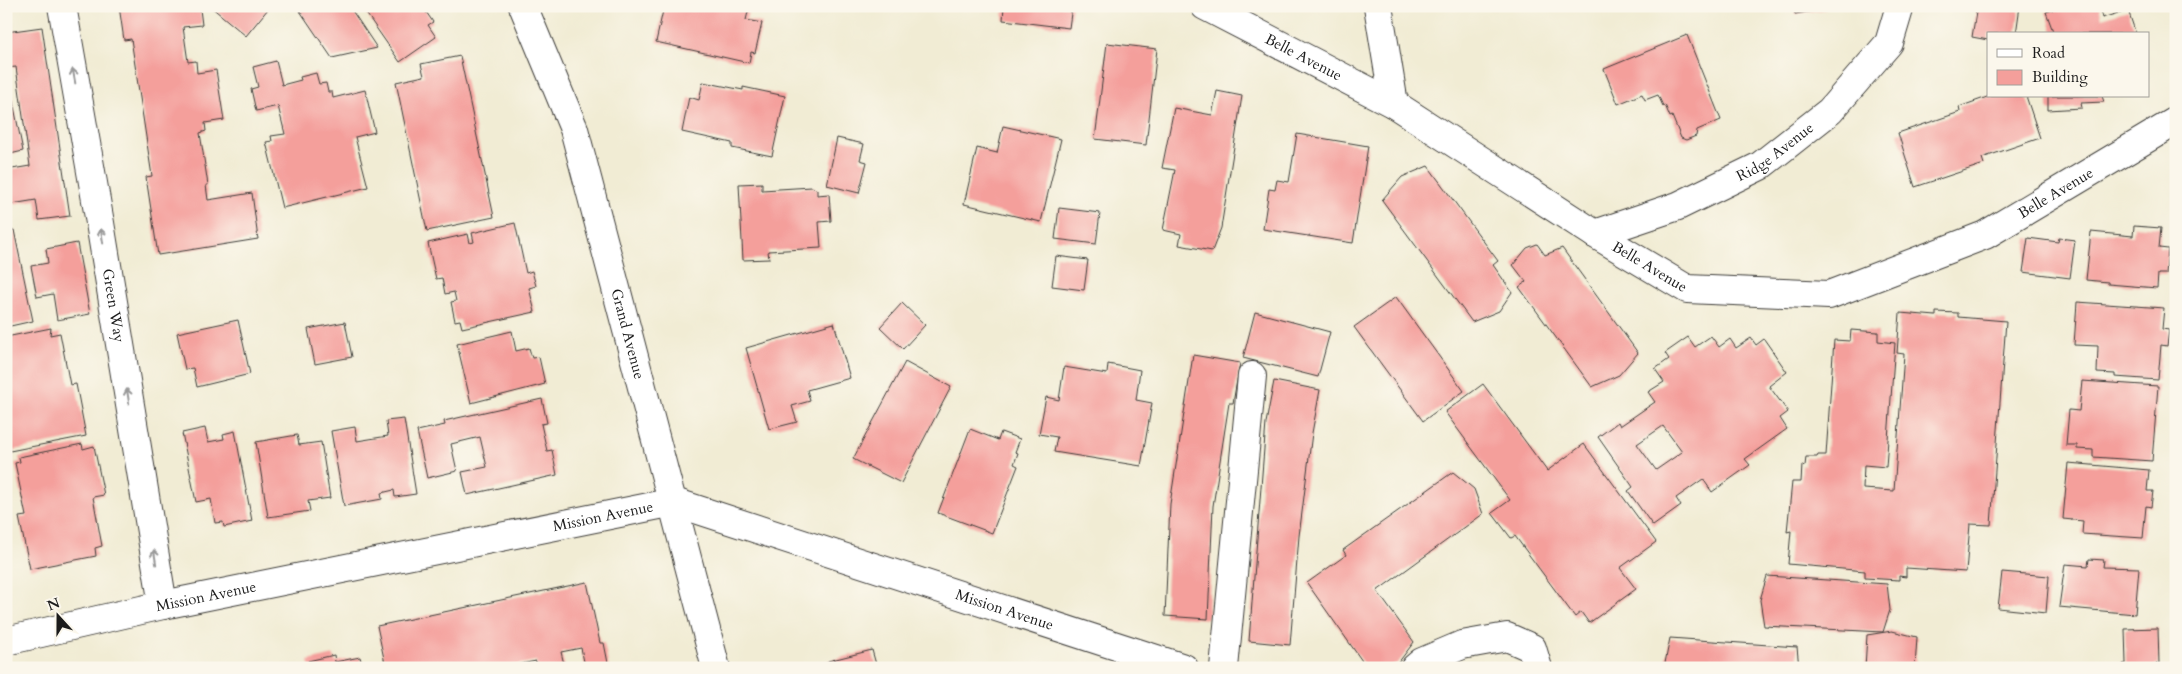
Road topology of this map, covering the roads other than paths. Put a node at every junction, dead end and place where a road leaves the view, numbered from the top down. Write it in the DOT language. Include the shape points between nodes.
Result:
graph roads {
  1 [pos="62,6"];
  2 [pos="523,6"];
  3 [pos="1205,6"];
  4 [pos="1378,6"];
  5 [pos="1900,6"];
  6 [pos="1394,104"];
  7 [pos="2176,121"];
  8 [pos="1595,234"];
  9 [pos="1252,376"];
  10 [pos="674,502"];
  11 [pos="163,605"];
  12 [pos="6,641"];
  13 [pos="716,668"];
  14 [pos="1184,668"];
  15 [pos="1224,668"];
  16 [pos="1415,668"];
  17 [pos="1538,668"];
  11 -- 1 [label="street, Green Way, one-way"];
  2 -- 10 [label="street, Grand Avenue" via="574,129"];
  3 -- 6 [label="street, Belle Avenue"];
  4 -- 6 [label="street"];
  5 -- 8 [label="street, Ridge Avenue" via="1889,42 1836,104 1760,166 1678,206"];
  6 -- 8 [label="street, Belle Avenue"];
  7 -- 8 [label="street, Belle Avenue" via="1985,235 1829,294 1687,290"];
  9 -- 15 [label="street"];
  10 -- 11 [label="street, Mission Avenue"];
  10 -- 13 [label="street, Grand Avenue"];
  10 -- 14 [label="street, Mission Avenue"];
  11 -- 12 [label="street, Mission Avenue"];
  16 -- 17 [label="street" via="1462,645 1507,637 1532,648"];
}
